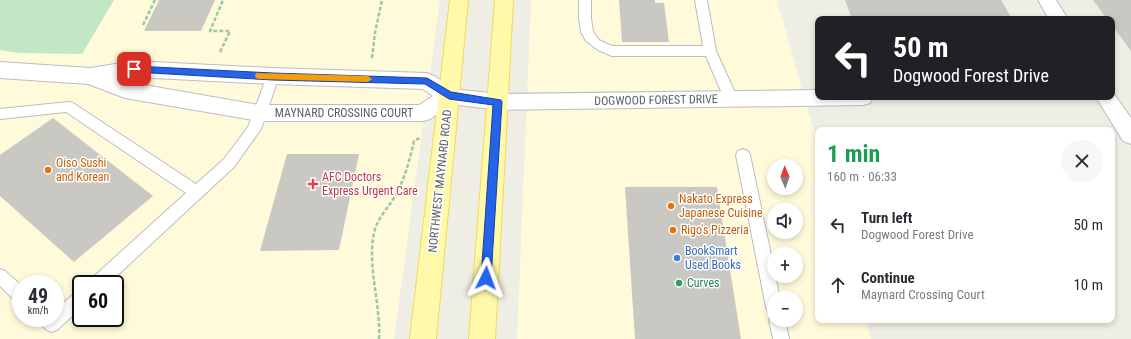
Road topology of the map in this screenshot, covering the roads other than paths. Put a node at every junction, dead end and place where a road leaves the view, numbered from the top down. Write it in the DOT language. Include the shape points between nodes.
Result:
graph roads {
  1 [pos="459,0"];
  2 [pos="504,0"];
  3 [pos="585,0"];
  4 [pos="701,0"];
  5 [pos="1047,0"];
  6 [pos="1057,16"];
  7 [pos="710,51"];
  8 [pos="0,70"];
  9 [pos="90,76"];
  10 [pos="273,76"];
  11 [pos="449,96"];
  12 [pos="815,98"];
  13 [pos="731,99"];
  14 [pos="1108,100"];
  15 [pos="498,102"];
  16 [pos="259,113"];
  17 [pos="0,114"];
  18 [pos="1131,135"];
  19 [pos="743,155"];
  20 [pos="198,193"];
  21 [pos="107,275"];
  22 [pos="0,276"];
  23 [pos="12,287"];
  24 [pos="771,291"];
  25 [pos="72,306"];
  26 [pos="64,313"];
  27 [pos="778,327"];
  28 [pos="423,339"];
  29 [pos="482,339"];
  30 [pos="780,339"];
  1 -- 11 [label="main road, NORTHWEST MAYNARD ROAD"];
  2 -- 15 [label="main road"];
  3 -- 7 [label="lane" via="585,26 590,38 599,47 612,51"];
  4 -- 7 [label="lane"];
  5 -- 6 [label="street"];
  7 -- 13 [label="lane"];
  8 -- 9 [label="street, MAYNARD CROSSING COURT"];
  9 -- 10 [label="street, MAYNARD CROSSING COURT" via="134,69"];
  9 -- 16 [label="street, MAYNARD CROSSING COURT" via="125,90"];
  10 -- 11 [label="street, MAYNARD CROSSING COURT" via="427,81"];
  10 -- 16 [label="lane"];
  11 -- 15 [label="street, DOGWOOD FOREST DRIVE"];
  11 -- 16 [label="street, MAYNARD CROSSING COURT" via="423,113"];
  11 -- 28 [label="main road, NORTHWEST MAYNARD ROAD"];
  12 -- 13 [label="street, DOGWOOD FOREST DRIVE"];
  13 -- 15 [label="street, DOGWOOD FOREST DRIVE"];
  14 -- 18 [label="street"];
  15 -- 29 [label="main road"];
  16 -- 20 [label="lane" via="254,129 229,163"];
  17 -- 20 [label="lane" via="68,108"];
  19 -- 24 [label="lane"];
  20 -- 21 [label="lane"];
  22 -- 23 [label="lane"];
  25 -- 26 [label="lane"];
  27 -- 30 [label="lane"];
}
